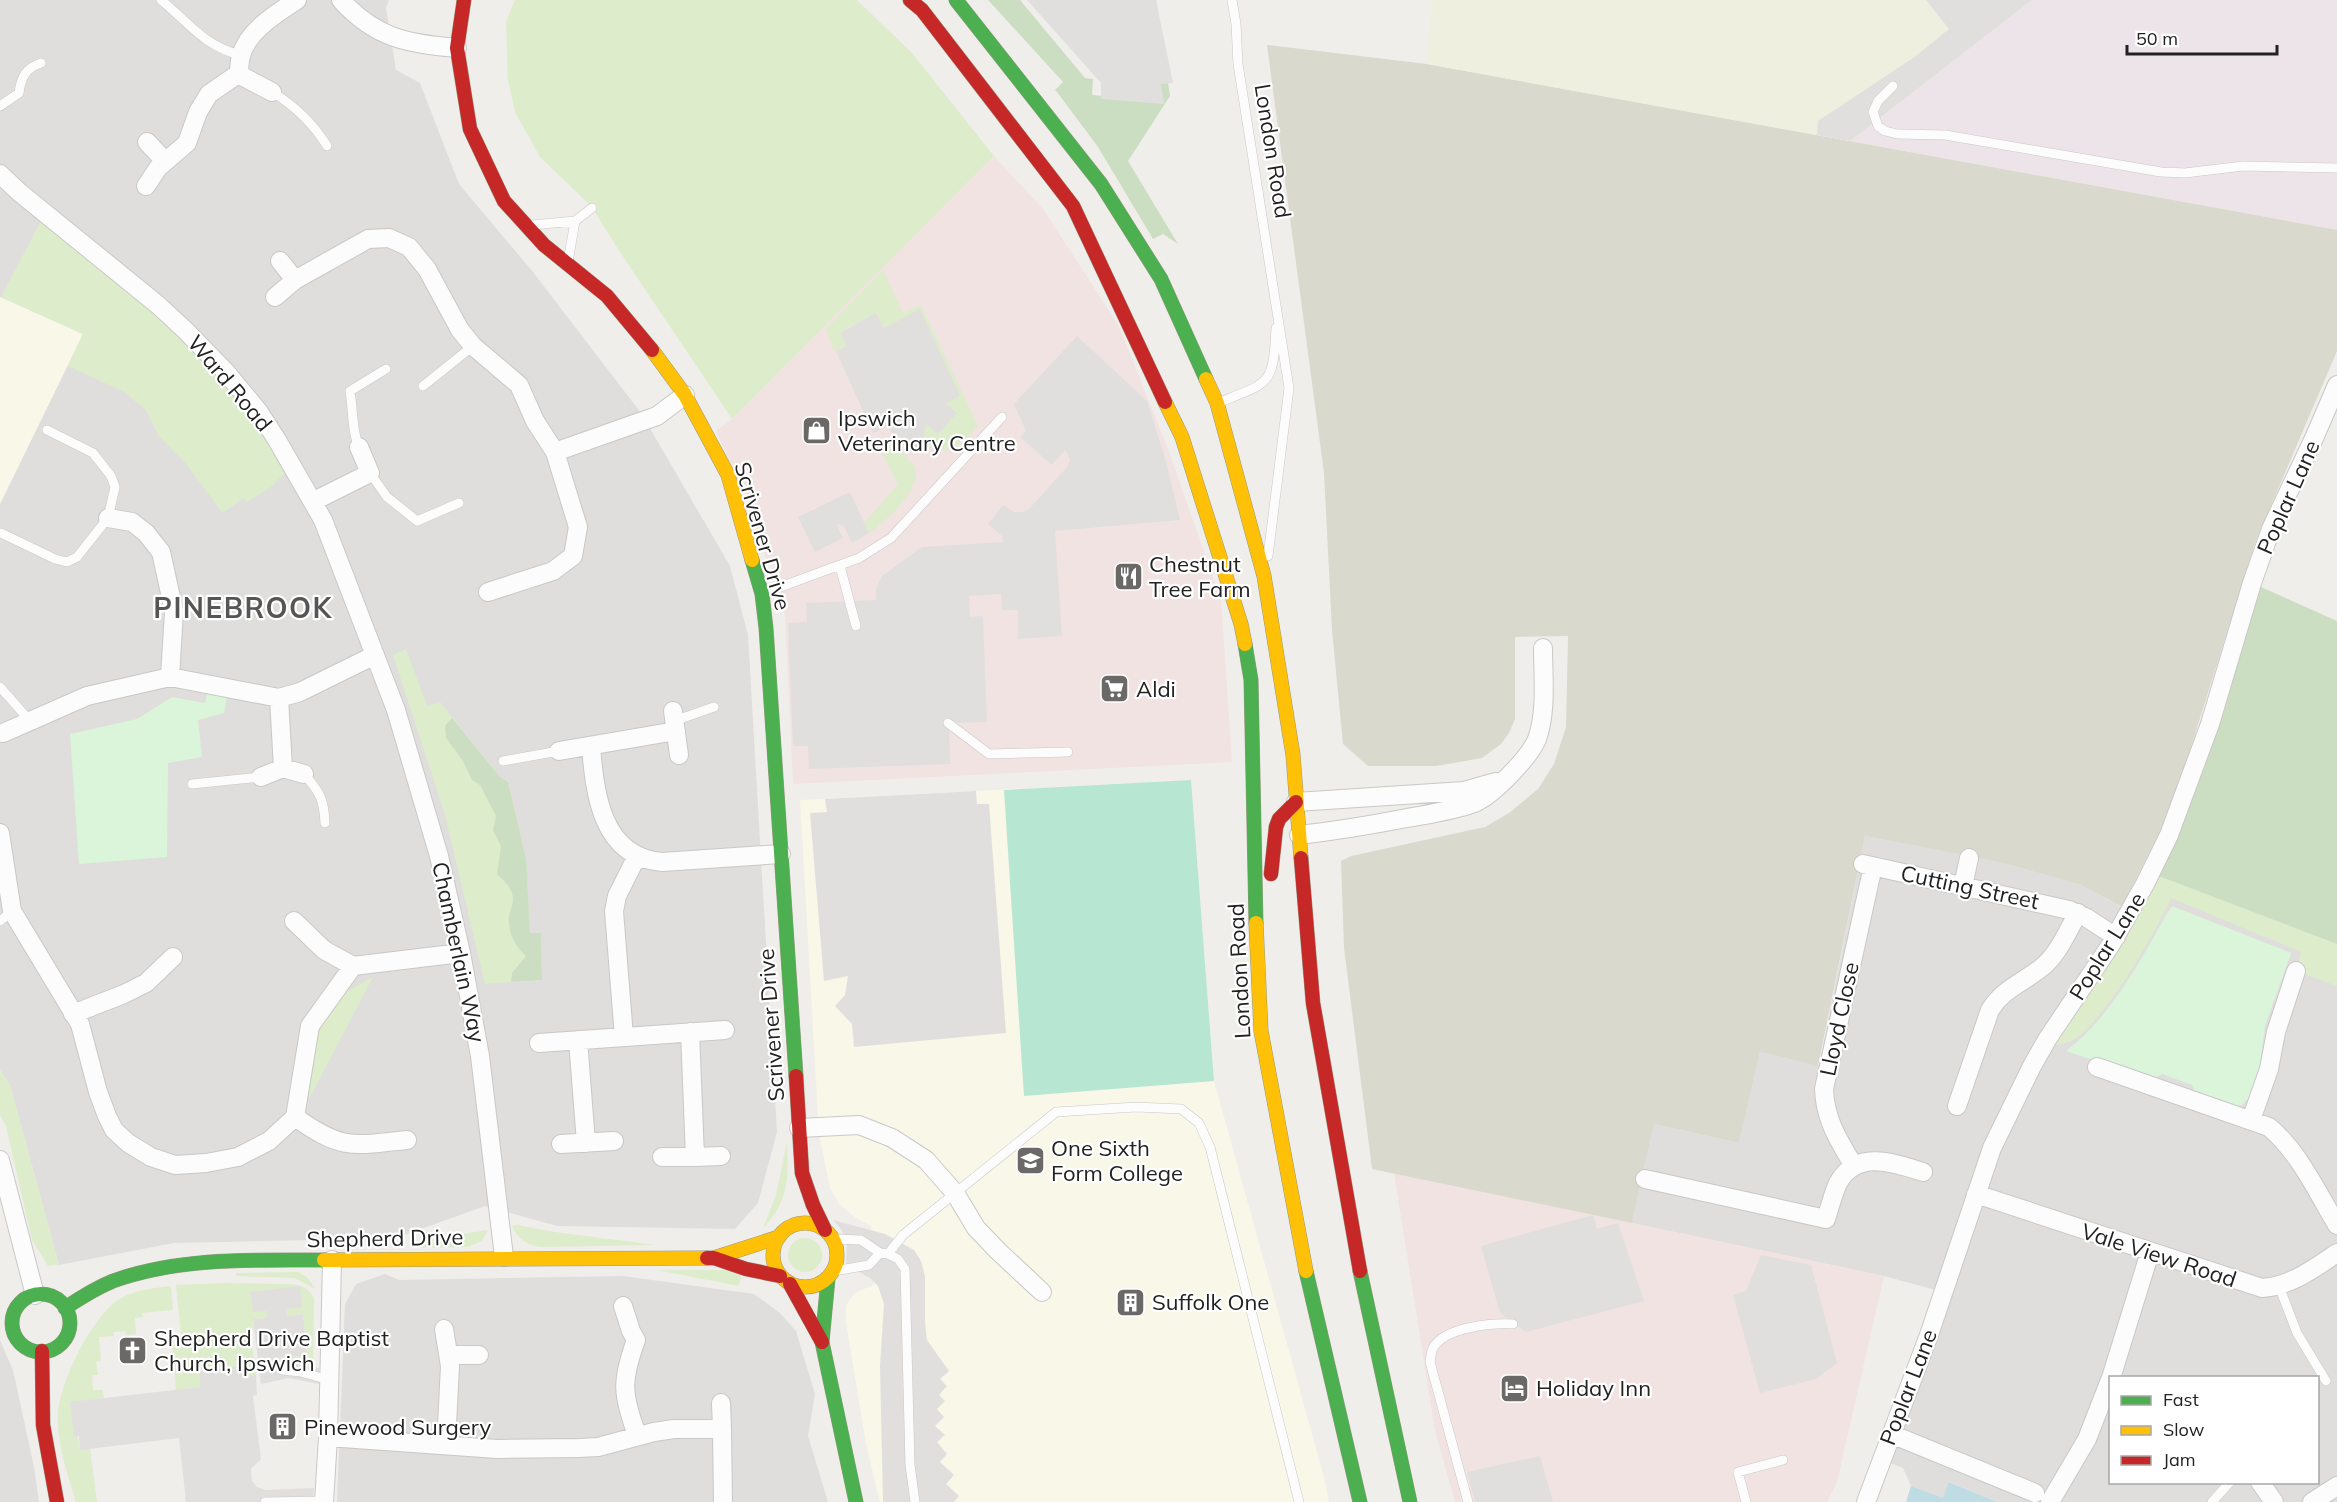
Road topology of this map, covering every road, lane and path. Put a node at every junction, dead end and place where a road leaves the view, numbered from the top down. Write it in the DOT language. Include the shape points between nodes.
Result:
graph roads {
  1 [pos="161,0"];
  2 [pos="297,0"];
  3 [pos="341,0"];
  4 [pos="464,0"];
  5 [pos="910,0"];
  6 [pos="956,0"];
  7 [pos="1232,0"];
  8 [pos="457,48"];
  9 [pos="241,55"];
  10 [pos="41,63"];
  11 [pos="238,74"];
  12 [pos="1893,86"];
  13 [pos="272,92"];
  14 [pos="0,106"];
  15 [pos="147,142"];
  16 [pos="327,146"];
  17 [pos="165,161"];
  18 [pos="2337,168"];
  19 [pos="0,174"];
  20 [pos="146,186"];
  21 [pos="592,208"];
  22 [pos="575,221"];
  23 [pos="526,226"];
  24 [pos="280,261"];
  25 [pos="568,265"];
  26 [pos="295,280"];
  27 [pos="275,297"];
  28 [pos="1277,308"];
  29 [pos="473,346"];
  30 [pos="386,369"];
  31 [pos="423,386"];
  32 [pos="2336,389"];
  33 [pos="685,395"];
  34 [pos="1217,403"];
  35 [pos="1002,417"];
  36 [pos="47,430"];
  37 [pos="359,447"];
  38 [pos="555,452"];
  39 [pos="370,473"];
  40 [pos="314,501"];
  41 [pos="459,503"];
  42 [pos="108,518"];
  43 [pos="0,533"];
  44 [pos="840,566"];
  45 [pos="1264,576"];
  46 [pos="488,591"];
  47 [pos="762,594"];
  48 [pos="856,626"];
  49 [pos="1543,648"];
  50 [pos="375,655"];
  51 [pos="170,677"];
  52 [pos="0,687"];
  53 [pos="279,698"];
  54 [pos="714,707"];
  55 [pos="30,721"];
  56 [pos="674,721"];
  57 [pos="948,723"];
  58 [pos="3,733"];
  59 [pos="591,747"];
  60 [pos="559,751"];
  61 [pos="1068,752"];
  62 [pos="679,755"];
  63 [pos="503,761"];
  64 [pos="1253,762"];
  65 [pos="284,768"];
  66 [pos="304,774"];
  67 [pos="261,777"];
  68 [pos="1504,780"];
  69 [pos="192,784"];
  70 [pos="1296,802"];
  71 [pos="1279,819"];
  72 [pos="325,823"];
  73 [pos="0,833"];
  74 [pos="1299,835"];
  75 [pos="781,854"];
  76 [pos="637,856"];
  77 [pos="1969,858"];
  78 [pos="1867,865"];
  79 [pos="1963,886"];
  80 [pos="1270,887"];
  81 [pos="2078,913"];
  82 [pos="6,916"];
  83 [pos="294,921"];
  84 [pos="2116,937"];
  85 [pos="461,952"];
  86 [pos="173,957"];
  87 [pos="353,966"];
  88 [pos="2296,971"];
  89 [pos="74,1014"];
  90 [pos="724,1030"];
  91 [pos="690,1032"];
  92 [pos="624,1037"];
  93 [pos="578,1040"];
  94 [pos="1278,1042"];
  95 [pos="539,1043"];
  96 [pos="2097,1067"];
  97 [pos="1957,1106"];
  98 [pos="1276,1113"];
  99 [pos="295,1117"];
  100 [pos="2251,1120"];
  101 [pos="800,1128"];
  102 [pos="407,1140"];
  103 [pos="614,1141"];
  104 [pos="586,1143"];
  105 [pos="561,1144"];
  106 [pos="721,1156"];
  107 [pos="662,1157"];
  108 [pos="695,1157"];
  109 [pos="0,1160"];
  110 [pos="1854,1166"];
  111 [pos="1923,1172"];
  112 [pos="802,1173"];
  113 [pos="1645,1179"];
  114 [pos="955,1193"];
  115 [pos="1976,1194"];
  116 [pos="2337,1225"];
  117 [pos="783,1233"];
  118 [pos="829,1234"];
  119 [pos="2150,1252"];
  120 [pos="2337,1253"];
  121 [pos="884,1254"];
  122 [pos="504,1257"];
  123 [pos="714,1258"];
  124 [pos="332,1260"];
  125 [pos="831,1275"];
  126 [pos="785,1280"];
  127 [pos="2279,1286"];
  128 [pos="1042,1292"];
  129 [pos="35,1295"];
  130 [pos="623,1306"];
  131 [pos="65,1308"];
  132 [pos="6,1313"];
  133 [pos="1513,1324"];
  134 [pos="444,1329"];
  135 [pos="822,1342"];
  136 [pos="42,1352"];
  137 [pos="449,1355"];
  138 [pos="479,1355"];
  139 [pos="282,1370"];
  140 [pos="2112,1376"];
  141 [pos="329,1380"];
  142 [pos="2325,1381"];
  143 [pos="2109,1384"];
  144 [pos="721,1403"];
  145 [pos="722,1429"];
  146 [pos="1890,1434"];
  147 [pos="637,1435"];
  148 [pos="328,1437"];
  149 [pos="446,1445"];
  150 [pos="1783,1460"];
  151 [pos="2228,1484"];
  152 [pos="2261,1484"];
  153 [pos="2337,1486"];
  154 [pos="2043,1498"];
  155 [pos="53,1502"];
  156 [pos="57,1502"];
  157 [pos="265,1502"];
  158 [pos="324,1502"];
  159 [pos="723,1502"];
  160 [pos="856,1502"];
  161 [pos="915,1502"];
  162 [pos="1299,1502"];
  163 [pos="1360,1502"];
  164 [pos="1410,1502"];
  165 [pos="1468,1502"];
  166 [pos="1746,1502"];
  167 [pos="1866,1502"];
  168 [pos="2212,1502"];
  169 [pos="2274,1502"];
  170 [pos="2312,1502"];
  1 -- 9 [label="lane" via="210,44"];
  2 -- 9 [label="street" via="260,28"];
  3 -- 8 [label="street" via="357,16 391,38 423,46"];
  4 -- 8 [label="main road, Scrivener Drive"];
  5 -- 64 [label="main road, London Road" via="922,10 1073,206 1182,437 1241,624 1251,680"];
  6 -- 34 [label="main road" via="1101,184 1161,279"];
  7 -- 28 [label="lane, London Road" via="1238,64"];
  8 -- 23 [label="main road, Scrivener Drive" via="470,129 504,201"];
  9 -- 11 [label="street"];
  10 -- 14 [label="lane" via="21,79 19,93"];
  11 -- 13 [label="street"];
  11 -- 17 [label="street" via="209,94 187,143"];
  12 -- 18 [label="lane" via="1873,112 1878,126 1897,134 1945,135 2174,174 2243,166"];
  13 -- 16 [label="lane" via="300,112"];
  15 -- 17 [label="street"];
  17 -- 20 [label="street"];
  19 -- 40 [label="street, Ward Road" via="185,330 225,371 259,412"];
  21 -- 22 [label="lane"];
  22 -- 23 [label="lane"];
  22 -- 25 [label="lane"];
  23 -- 25 [label="main road, Scrivener Drive"];
  24 -- 26 [label="street"];
  25 -- 33 [label="main road, Scrivener Drive" via="607,296 641,334"];
  26 -- 27 [label="street"];
  26 -- 29 [label="street" via="368,238 389,238 409,247 427,269"];
  28 -- 34 [label="lane, London Road" via="1274,365 1263,385"];
  28 -- 45 [label="lane, London Road" via="1289,388"];
  29 -- 31 [label="lane"];
  29 -- 38 [label="street" via="519,385"];
  30 -- 37 [label="lane" via="350,391 354,437"];
  32 -- 84 [label="street, Poplar Lane" via="2267,538 2181,805 2151,873"];
  33 -- 38 [label="street" via="657,416"];
  33 -- 47 [label="main road, Scrivener Drive" via="728,475"];
  34 -- 45 [label="main road, London Road"];
  35 -- 44 [label="lane" via="891,538"];
  36 -- 42 [label="lane" via="93,453 111,476 115,487"];
  37 -- 39 [label="street"];
  38 -- 46 [label="street" via="578,527 573,556 553,571"];
  39 -- 40 [label="street"];
  39 -- 41 [label="lane" via="387,497 417,521"];
  40 -- 50 [label="street, Ward Road"];
  42 -- 43 [label="lane" via="77,557 67,562"];
  42 -- 51 [label="street" via="132,522 161,552 174,611"];
  44 -- 47 [label="lane"];
  44 -- 48 [label="lane"];
  45 -- 70 [label="main road, London Road" via="1293,755"];
  47 -- 75 [label="main road, Scrivener Drive"];
  49 -- 68 [label="street" via="1543,701 1537,738"];
  50 -- 53 [label="street" via="300,692"];
  50 -- 85 [label="street, Chamberlain Way" via="416,772"];
  51 -- 53 [label="street"];
  51 -- 55 [label="street" via="87,696"];
  52 -- 55 [label="lane"];
  53 -- 65 [label="street"];
  54 -- 56 [label="lane"];
  55 -- 58 [label="street"];
  56 -- 59 [label="street"];
  56 -- 62 [label="street"];
  57 -- 61 [label="lane" via="989,754"];
  59 -- 60 [label="street"];
  59 -- 76 [label="street" via="607,827 625,849"];
  60 -- 63 [label="lane"];
  64 -- 71 [label="main road" via="1264,799"];
  64 -- 98 [label="main road, London Road" via="1261,1031"];
  65 -- 66 [label="street"];
  65 -- 67 [label="street"];
  66 -- 72 [label="lane" via="324,803"];
  67 -- 69 [label="lane"];
  68 -- 70 [label="street" via="1464,790"];
  68 -- 74 [label="street" via="1476,802 1438,813"];
  70 -- 71 [label="main road"];
  70 -- 74 [label="main road, London Road"];
  71 -- 74 [label="main road"];
  71 -- 80 [label="main road"];
  73 -- 82 [label="street"];
  74 -- 164 [label="main road, London Road" via="1315,1015 1364,1296"];
  75 -- 76 [label="street" via="662,862"];
  75 -- 101 [label="main road, Scrivener Drive"];
  76 -- 92 [label="street" via="619,891 614,911"];
  77 -- 79 [label="street"];
  78 -- 79 [label="street, Cutting Street"];
  78 -- 110 [label="street, Lloyd Close" via="1824,1089 1831,1126"];
  79 -- 81 [label="street, Cutting Street"];
  81 -- 84 [label="street, Cutting Street"];
  81 -- 97 [label="street" via="2052,957 2010,987 1990,1010"];
  82 -- 89 [label="street"];
  83 -- 87 [label="street" via="324,950"];
  84 -- 115 [label="street, Poplar Lane" via="2026,1076 1998,1133"];
  85 -- 87 [label="street"];
  85 -- 122 [label="street, Chamberlain Way" via="480,1056"];
  86 -- 89 [label="street" via="146,983"];
  87 -- 99 [label="street" via="310,1026"];
  88 -- 100 [label="street"];
  89 -- 99 [label="street" via="114,1130 151,1157 175,1165 238,1157 269,1141"];
  90 -- 91 [label="street"];
  91 -- 92 [label="street"];
  91 -- 108 [label="street"];
  92 -- 93 [label="street"];
  93 -- 95 [label="street"];
  93 -- 104 [label="street"];
  94 -- 98 [label="main road"];
  96 -- 100 [label="street"];
  98 -- 163 [label="main road, London Road" via="1312,1301"];
  99 -- 102 [label="street" via="333,1141 361,1145"];
  100 -- 116 [label="street" via="2269,1127 2283,1139"];
  101 -- 112 [label="main road, Scrivener Drive"];
  101 -- 114 [label="street" via="859,1125 892,1138 926,1160"];
  103 -- 104 [label="street"];
  104 -- 105 [label="street"];
  106 -- 108 [label="street"];
  107 -- 108 [label="street"];
  109 -- 129 [label="street"];
  110 -- 111 [label="street" via="1881,1160"];
  110 -- 113 [label="street" via="1840,1181 1826,1219"];
  112 -- 117 [label="main road, Scrivener Drive"];
  112 -- 118 [label="main road, Scrivener Drive"];
  114 -- 121 [label="lane"];
  114 -- 128 [label="street" via="976,1228"];
  114 -- 162 [label="lane" via="1056,1113 1136,1107 1181,1109 1198,1123 1210,1147"];
  115 -- 119 [label="street, Vale View Road"];
  115 -- 146 [label="street, Poplar Lane" via="1929,1335"];
  117 -- 118 [label="main road" via="802,1223"];
  117 -- 123 [label="main road, Shepherd Drive" via="756,1246"];
  117 -- 126 [label="main road" via="773,1260"];
  118 -- 121 [label="lane" via="861,1240"];
  118 -- 125 [label="main road" via="838,1251"];
  119 -- 127 [label="street, Vale View Road" via="2262,1288"];
  119 -- 140 [label="street"];
  120 -- 127 [label="street, Vale View Road"];
  121 -- 125 [label="lane" via="869,1265"];
  121 -- 161 [label="lane" via="898,1259 905,1269 910,1465"];
  122 -- 123 [label="main road, Shepherd Drive"];
  122 -- 124 [label="main road, Shepherd Drive"];
  123 -- 126 [label="main road, Shepherd Drive"];
  124 -- 131 [label="main road, Shepherd Drive" via="220,1263 144,1273 99,1285"];
  124 -- 141 [label="street"];
  125 -- 126 [label="main road" via="810,1288"];
  125 -- 135 [label="main road"];
  126 -- 135 [label="main road"];
  127 -- 142 [label="lane" via="2297,1334"];
  129 -- 131 [label="main road" via="52,1296"];
  129 -- 132 [label="main road"];
  130 -- 147 [label="street" via="631,1331 645,1338 626,1369 624,1383"];
  131 -- 136 [label="main road" via="69,1322 66,1336 56,1347"];
  132 -- 136 [label="main road" via="19,1342"];
  133 -- 165 [label="lane" via="1492,1323 1455,1332 1432,1349 1430,1362"];
  134 -- 137 [label="street"];
  135 -- 160 [label="main road"];
  136 -- 156 [label="main road" via="43,1425"];
  137 -- 138 [label="street"];
  137 -- 149 [label="street"];
  139 -- 141 [label="lane"];
  141 -- 148 [label="street"];
  143 -- 154 [label="street" via="2087,1440"];
  144 -- 145 [label="street"];
  145 -- 147 [label="street" via="674,1429"];
  145 -- 159 [label="street"];
  146 -- 154 [label="street"];
  146 -- 167 [label="street, Poplar Lane"];
  147 -- 149 [label="street" via="598,1447 497,1449"];
  148 -- 149 [label="street"];
  148 -- 158 [label="street"];
  150 -- 166 [label="lane" via="1738,1472"];
  151 -- 168 [label="lane"];
  152 -- 169 [label="street"];
  153 -- 170 [label="street"];
  155 -- 156 [label="street"];
  157 -- 158 [label="lane"];
}
